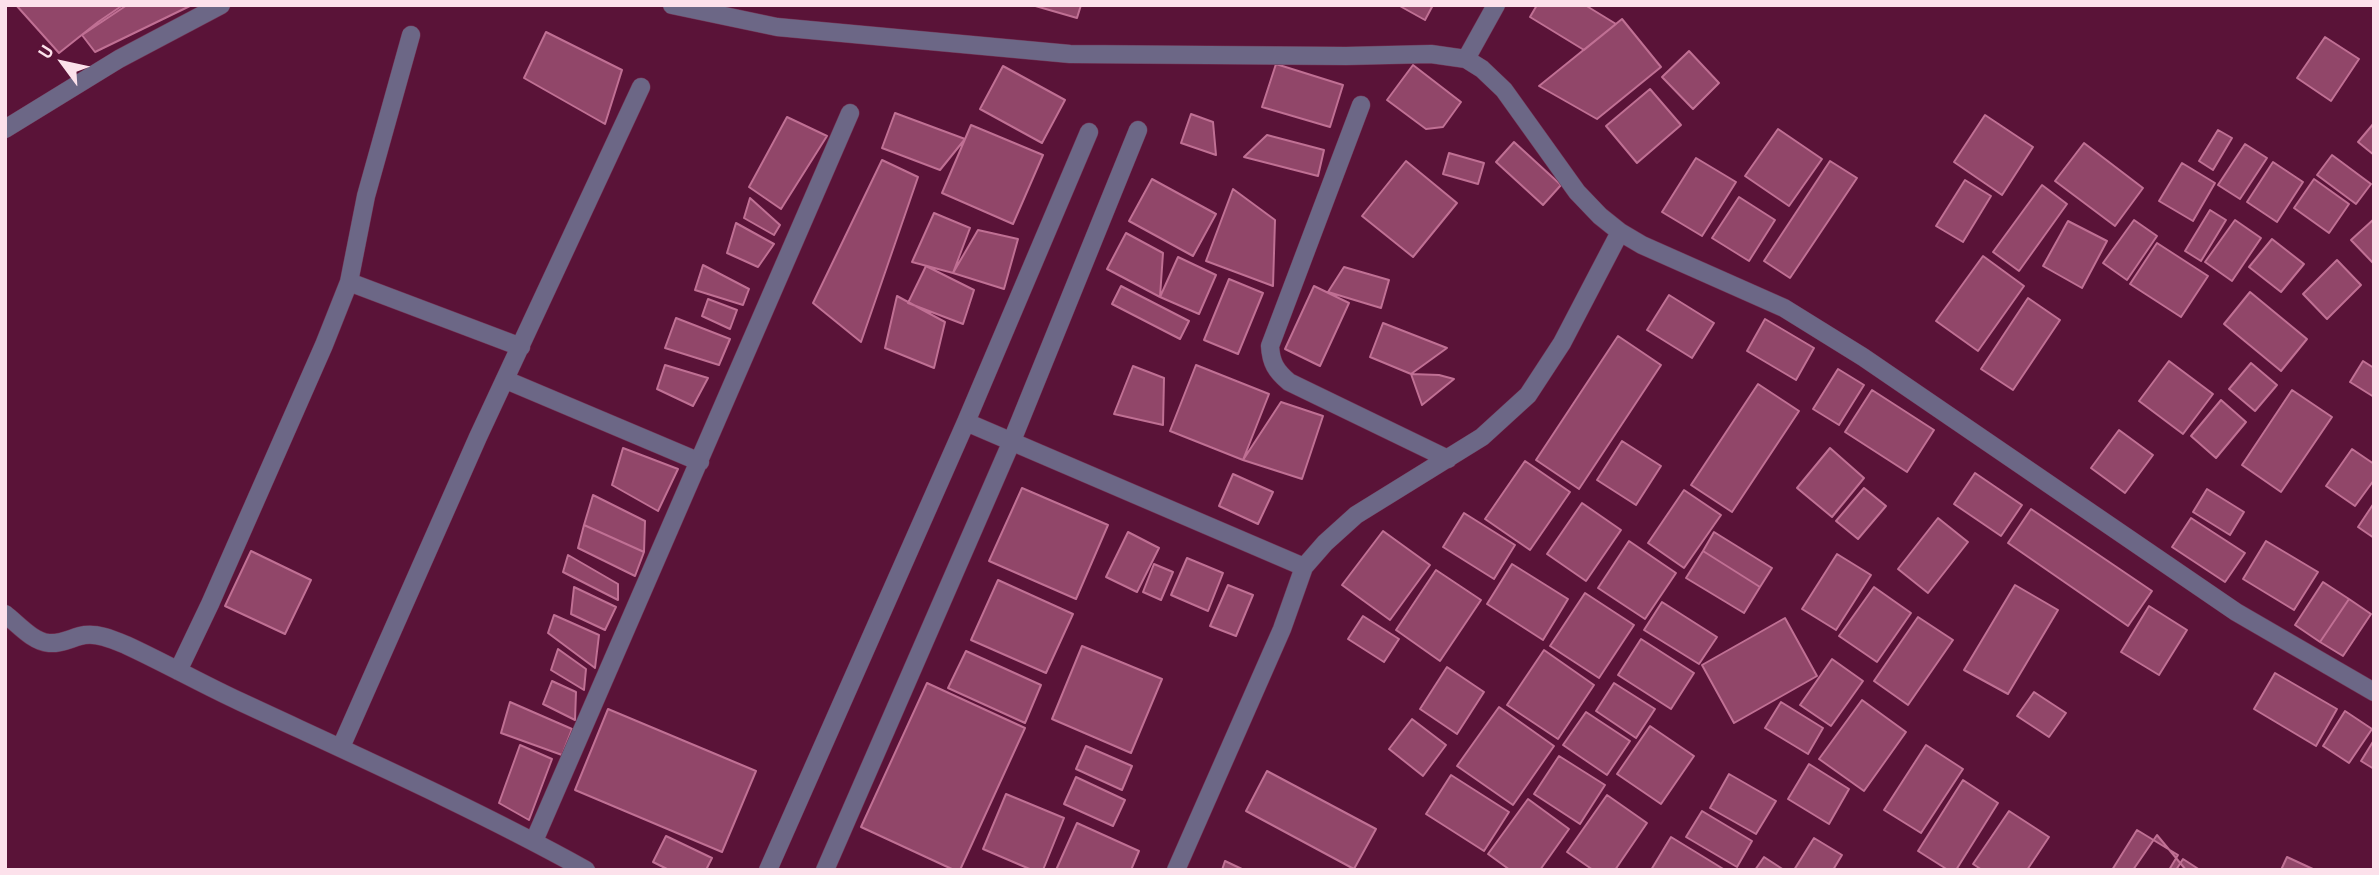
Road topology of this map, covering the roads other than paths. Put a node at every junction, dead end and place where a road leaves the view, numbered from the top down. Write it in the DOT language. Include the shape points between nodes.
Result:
graph roads {
  1 [pos="221,5"];
  2 [pos="672,5"];
  3 [pos="1496,5"];
  4 [pos="411,35"];
  5 [pos="1466,59"];
  6 [pos="641,87"];
  7 [pos="1361,105"];
  8 [pos="850,113"];
  9 [pos="5,129"];
  10 [pos="1138,130"];
  11 [pos="1089,132"];
  12 [pos="1620,232"];
  13 [pos="349,282"];
  14 [pos="521,347"];
  15 [pos="506,380"];
  16 [pos="966,422"];
  17 [pos="1011,443"];
  18 [pos="1448,458"];
  19 [pos="700,462"];
  20 [pos="1304,568"];
  21 [pos="5,614"];
  22 [pos="178,671"];
  23 [pos="2374,692"];
  24 [pos="341,747"];
  25 [pos="534,841"];
  26 [pos="586,870"];
  27 [pos="768,870"];
  28 [pos="825,870"];
  29 [pos="1175,870"];
  1 -- 9 [label="street" via="119,59"];
  2 -- 5 [label="street" via="777,27 1070,54 1431,54"];
  3 -- 5 [label="street"];
  4 -- 13 [label="street" via="366,197"];
  5 -- 12 [label="street" via="1504,90 1577,192"];
  6 -- 14 [label="street"];
  7 -- 18 [label="street" via="1270,346 1271,360 1289,382"];
  8 -- 19 [label="street"];
  10 -- 17 [label="street"];
  11 -- 16 [label="street"];
  12 -- 18 [label="street" via="1562,343 1528,395 1482,437"];
  12 -- 23 [label="street" via="1784,308 2236,612"];
  13 -- 14 [label="street"];
  13 -- 22 [label="street"];
  14 -- 15 [label="street"];
  15 -- 19 [label="street"];
  15 -- 24 [label="street"];
  16 -- 17 [label="street"];
  16 -- 27 [label="street"];
  17 -- 20 [label="street"];
  17 -- 28 [label="street"];
  18 -- 20 [label="street" via="1356,515"];
  19 -- 25 [label="street"];
  20 -- 29 [label="street" via="1282,629"];
  21 -- 22 [label="street" via="49,643 100,635"];
  22 -- 24 [label="street"];
  24 -- 25 [label="street"];
  25 -- 26 [label="street"];
}
